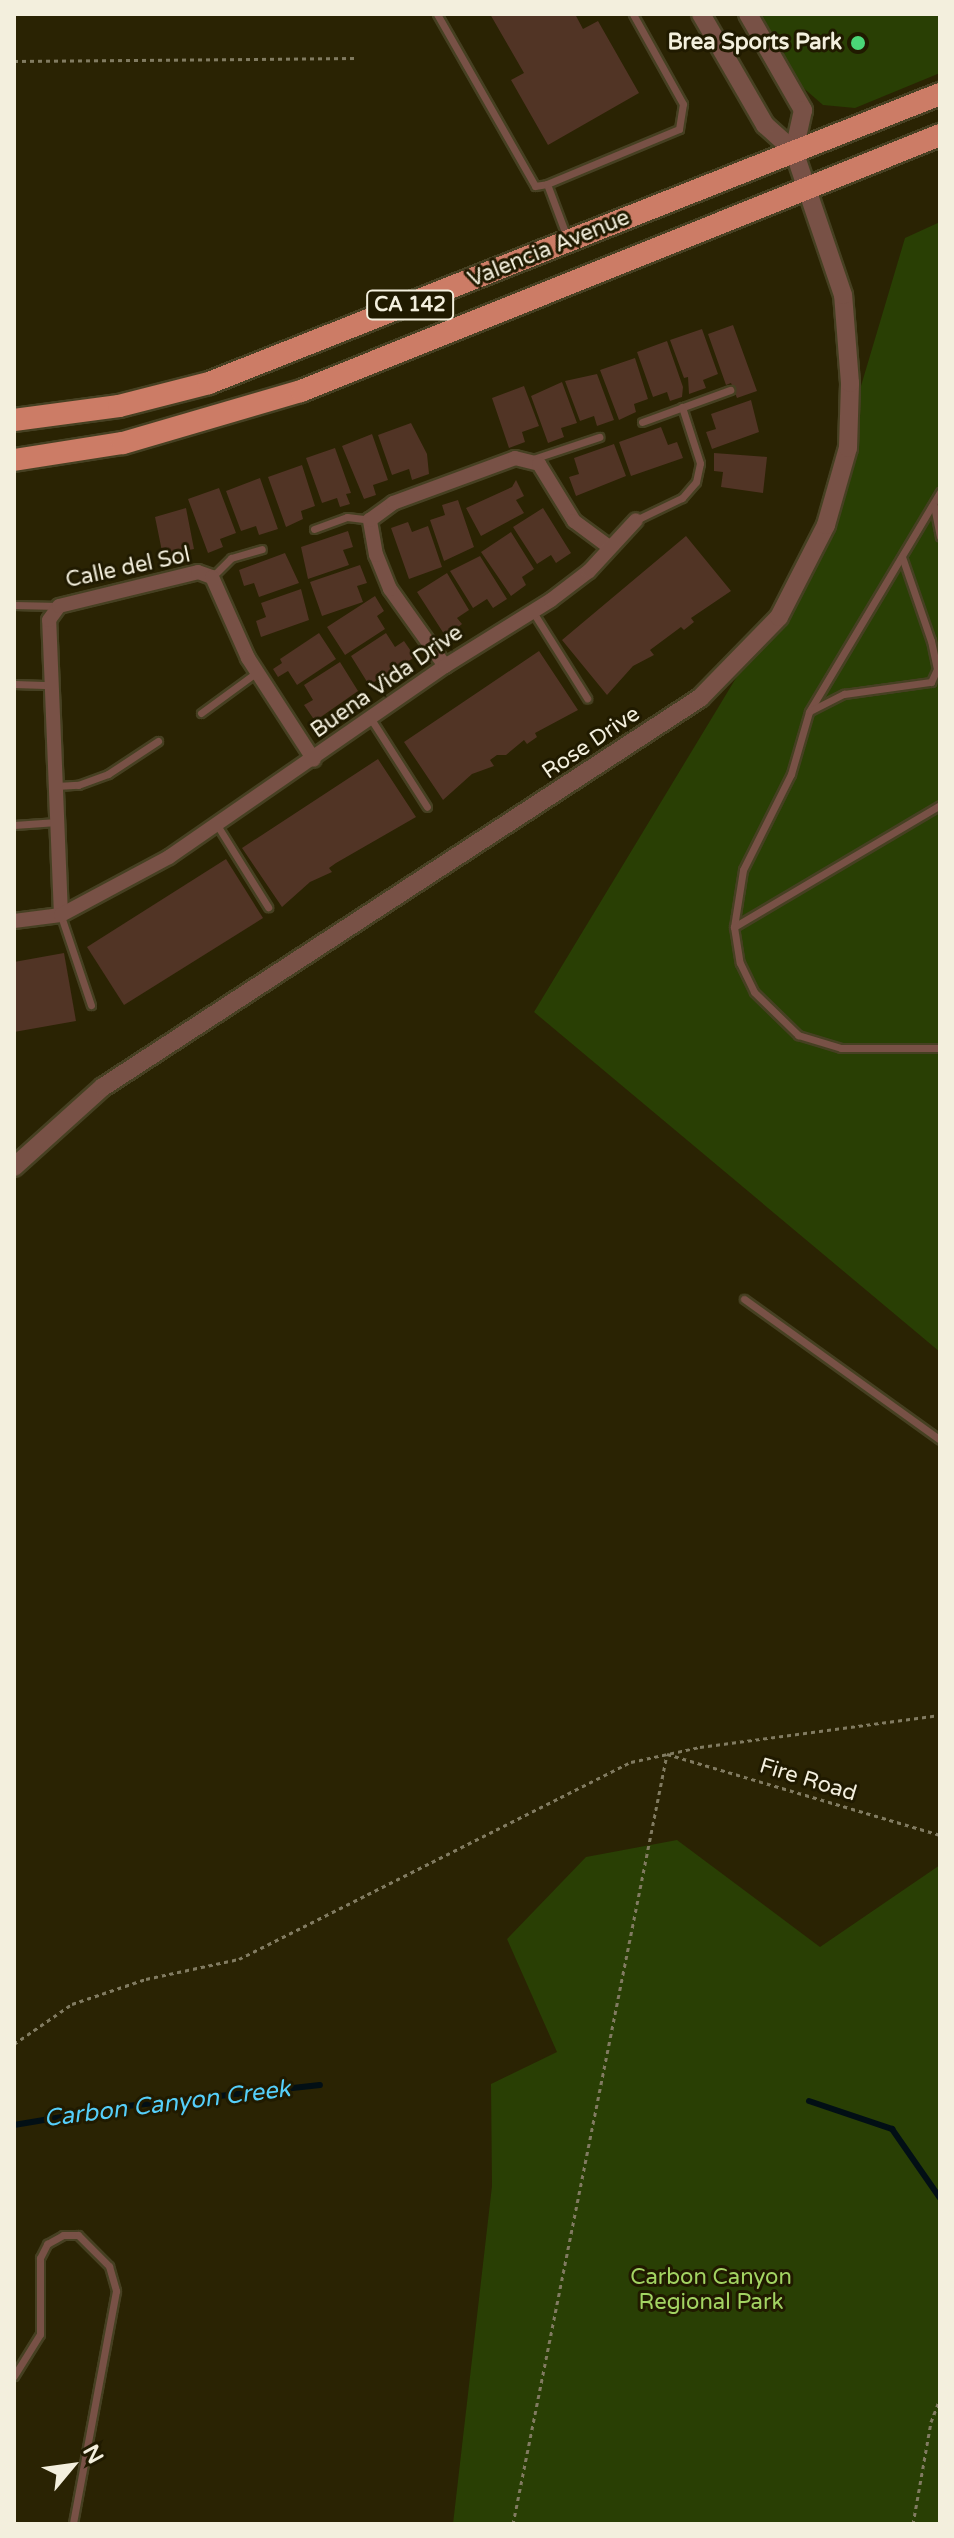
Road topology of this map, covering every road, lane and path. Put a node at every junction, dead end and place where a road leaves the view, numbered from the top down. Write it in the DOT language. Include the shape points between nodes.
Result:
graph roads {
  1 [pos="437,14"];
  2 [pos="633,14"];
  3 [pos="701,14"];
  4 [pos="748,14"];
  5 [pos="356,58"];
  6 [pos="14,61"];
  7 [pos="940,94"];
  8 [pos="940,135"];
  9 [pos="794,151"];
  10 [pos="547,184"];
  11 [pos="807,187"];
  12 [pos="569,242"];
  13 [pos="730,390"];
  14 [pos="682,407"];
  15 [pos="14,420"];
  16 [pos="642,422"];
  17 [pos="599,437"];
  18 [pos="14,460"];
  19 [pos="528,461"];
  20 [pos="940,492"];
  21 [pos="934,506"];
  22 [pos="370,520"];
  23 [pos="636,520"];
  24 [pos="314,529"];
  25 [pos="940,536"];
  26 [pos="609,547"];
  27 [pos="262,549"];
  28 [pos="902,557"];
  29 [pos="212,577"];
  30 [pos="14,605"];
  31 [pos="59,606"];
  32 [pos="533,612"];
  33 [pos="445,666"];
  34 [pos="257,672"];
  35 [pos="940,676"];
  36 [pos="931,682"];
  37 [pos="14,684"];
  38 [pos="52,685"];
  39 [pos="587,698"];
  40 [pos="809,712"];
  41 [pos="201,713"];
  42 [pos="371,719"];
  43 [pos="158,741"];
  44 [pos="314,760"];
  45 [pos="56,786"];
  46 [pos="940,805"];
  47 [pos="427,807"];
  48 [pos="57,822"];
  49 [pos="14,825"];
  50 [pos="217,825"];
  51 [pos="268,907"];
  52 [pos="61,915"];
  53 [pos="14,921"];
  54 [pos="734,927"];
  55 [pos="91,1005"];
  56 [pos="940,1048"];
  57 [pos="14,1167"];
  58 [pos="744,1299"];
  59 [pos="940,1440"];
  60 [pos="940,1715"];
  61 [pos="667,1754"];
  62 [pos="940,1835"];
  63 [pos="14,2044"];
  64 [pos="14,2376"];
  65 [pos="940,2399"];
  66 [pos="73,2524"];
  67 [pos="513,2524"];
  68 [pos="913,2524"];
  1 -- 10 [label="lane" via="535,186"];
  2 -- 10 [label="lane" via="683,104 679,129"];
  3 -- 9 [label="street" via="765,125"];
  4 -- 9 [label="street" via="803,110"];
  5 -- 6 [label="path"];
  7 -- 9 [label="main road, Valencia Avenue / CA 142"];
  8 -- 11 [label="main road, Valencia Avenue / CA 142"];
  9 -- 11 [label="street, Rose Drive"];
  9 -- 12 [label="main road, Valencia Avenue / CA 142"];
  10 -- 12 [label="lane"];
  11 -- 18 [label="main road, Valencia Avenue / CA 142" via="301,391 123,443"];
  11 -- 57 [label="street, Rose Drive" via="843,295 850,383 848,448 826,525 779,617 700,698 103,1087"];
  12 -- 15 [label="main road, Valencia Avenue / CA 142" via="209,383 119,406"];
  13 -- 14 [label="lane"];
  14 -- 16 [label="lane"];
  14 -- 23 [label="lane, Buena Vida Drive" via="700,463 696,482 682,498"];
  17 -- 19 [label="lane"];
  19 -- 22 [label="street" via="515,458 393,503"];
  19 -- 26 [label="street" via="539,464 556,485 574,521"];
  20 -- 21 [label="lane"];
  21 -- 25 [label="lane"];
  21 -- 28 [label="lane"];
  22 -- 24 [label="lane" via="347,517"];
  22 -- 33 [label="street" via="390,589"];
  23 -- 26 [label="street, Buena Vida Drive"];
  26 -- 32 [label="street, Buena Vida Drive" via="589,571"];
  27 -- 29 [label="lane" via="237,554"];
  28 -- 36 [label="lane" via="931,641 937,669"];
  28 -- 40 [label="lane"];
  29 -- 31 [label="street, Calle del Sol" via="198,572"];
  29 -- 34 [label="street, Calle del Sol"];
  30 -- 31 [label="lane"];
  31 -- 38 [label="street, Calle del Sol" via="49,620"];
  32 -- 33 [label="street, Buena Vida Drive"];
  32 -- 39 [label="lane"];
  33 -- 42 [label="street, Buena Vida Drive"];
  34 -- 41 [label="lane"];
  34 -- 44 [label="street, Calle del Sol"];
  35 -- 36 [label="lane"];
  36 -- 40 [label="lane" via="844,694"];
  37 -- 38 [label="lane"];
  38 -- 45 [label="street, Calle del Sol"];
  40 -- 54 [label="lane" via="791,774 743,870"];
  42 -- 44 [label="street, Buena Vida Drive"];
  42 -- 47 [label="lane"];
  43 -- 45 [label="lane" via="108,774"];
  44 -- 50 [label="street, Buena Vida Drive"];
  45 -- 48 [label="street, Calle del Sol"];
  46 -- 54 [label="lane"];
  48 -- 49 [label="lane"];
  48 -- 52 [label="street, Calle del Sol"];
  50 -- 51 [label="lane"];
  50 -- 52 [label="street, Buena Vida Drive"];
  52 -- 53 [label="street, Buena Vida Drive"];
  52 -- 55 [label="lane"];
  54 -- 56 [label="lane" via="740,963 754,992 798,1035 841,1048"];
  58 -- 59 [label="lane"];
  60 -- 61 [label="path"];
  61 -- 62 [label="path, Fire Road"];
  61 -- 63 [label="path" via="631,1762 239,1959 146,1979 72,2004"];
  61 -- 67 [label="path"];
  64 -- 66 [label="lane" via="40,2334 40,2258 47,2244 63,2235 78,2235 109,2266 116,2291"];
  65 -- 68 [label="path"];
}
